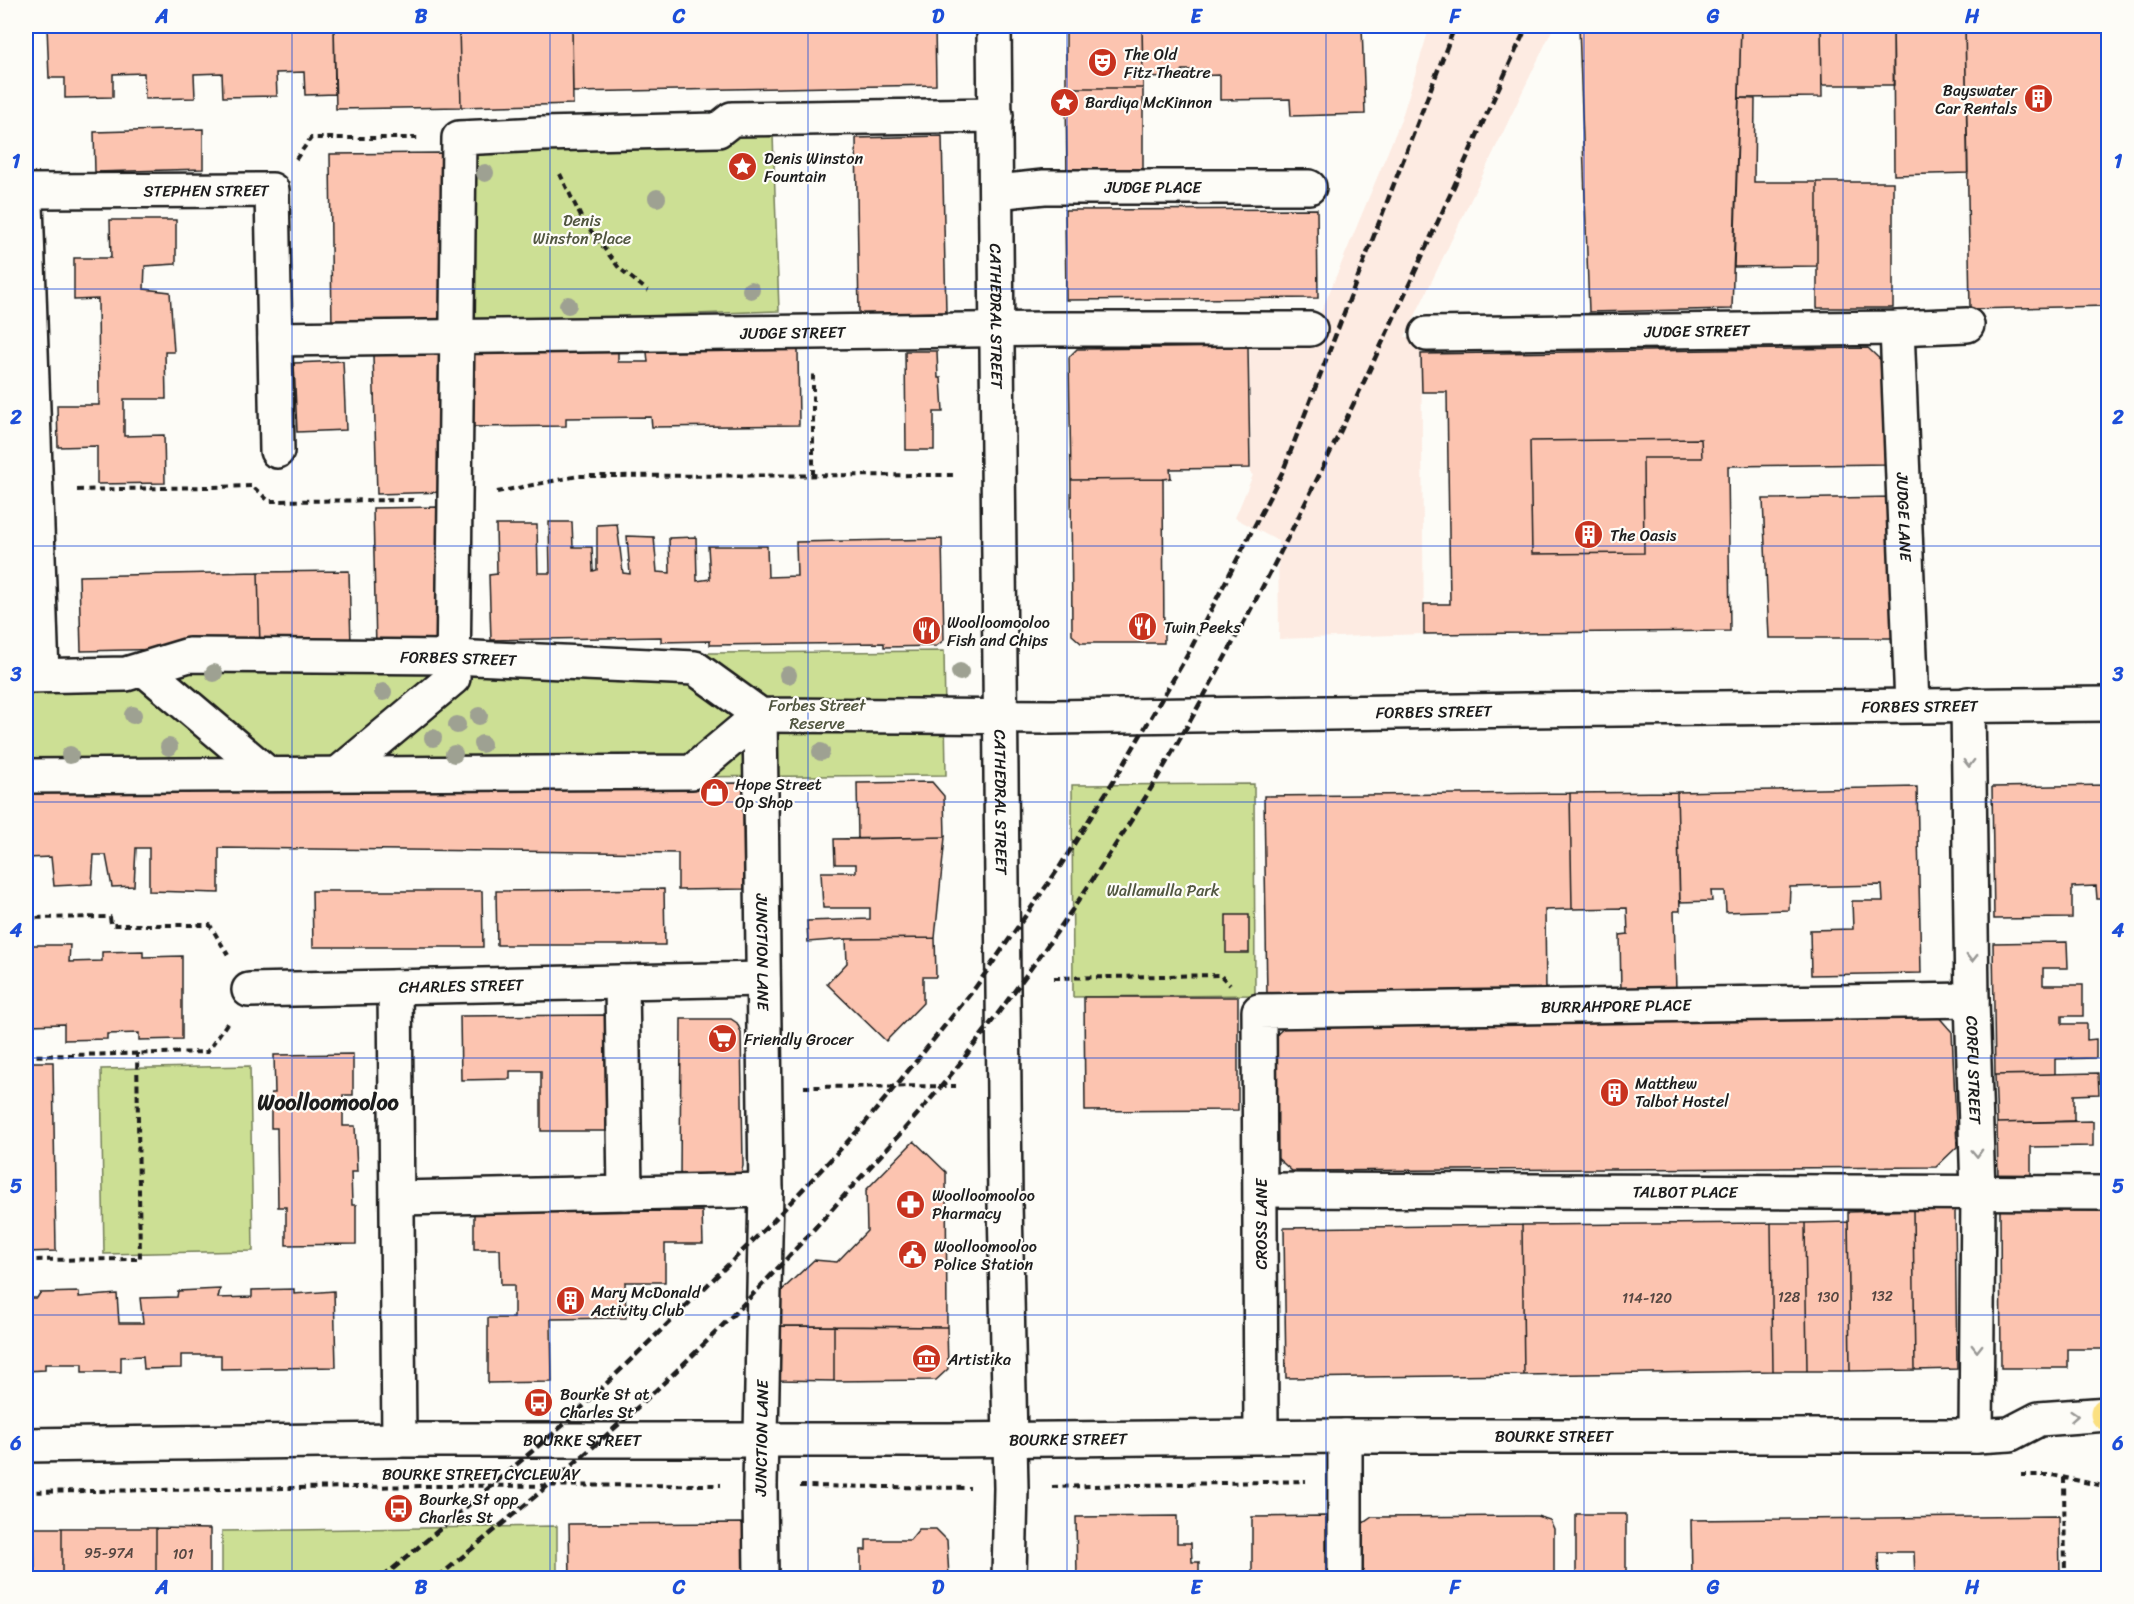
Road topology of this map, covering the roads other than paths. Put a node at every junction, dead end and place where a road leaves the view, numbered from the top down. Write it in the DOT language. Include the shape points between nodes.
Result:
graph roads {
  1 [pos="994,26"];
  2 [pos="996,115"];
  3 [pos="1309,187"];
  4 [pos="26,191"];
  5 [pos="997,192"];
  6 [pos="26,203"];
  7 [pos="1967,325"];
  8 [pos="1897,328"];
  9 [pos="1310,329"];
  10 [pos="998,330"];
  11 [pos="1427,334"];
  12 [pos="457,337"];
  13 [pos="274,339"];
  14 [pos="277,451"];
  15 [pos="453,667"];
  16 [pos="144,669"];
  17 [pos="34,675"];
  18 [pos="1968,704"];
  19 [pos="2109,704"];
  20 [pos="1912,705"];
  21 [pos="760,715"];
  22 [pos="1001,717"];
  23 [pos="268,774"];
  24 [pos="338,774"];
  25 [pos="26,776"];
  26 [pos="763,978"];
  27 [pos="622,982"];
  28 [pos="395,987"];
  29 [pos="249,990"];
  30 [pos="1972,999"];
  31 [pos="1259,1011"];
  32 [pos="766,1190"];
  33 [pos="1261,1190"];
  34 [pos="1978,1192"];
  35 [pos="625,1193"];
  36 [pos="2109,1193"];
  37 [pos="398,1198"];
  38 [pos="2108,1414"];
  39 [pos="1261,1436"];
  40 [pos="1345,1436"];
  41 [pos="1976,1436"];
  42 [pos="1010,1439"];
  43 [pos="399,1440"];
  44 [pos="760,1440"];
  45 [pos="26,1445"];
  46 [pos="761,1578"];
  47 [pos="1009,1578"];
  48 [pos="1345,1578"];
  1 -- 2 [label="street, CATHEDRAL STREET"];
  2 -- 5 [label="street, CATHEDRAL STREET"];
  2 -- 12 [label="street" via="732,119 718,130 459,138"];
  3 -- 5 [label="street, JUDGE PLACE" via="1044,187"];
  4 -- 13 [label="street, STEPHEN STREET" via="272,190"];
  5 -- 10 [label="street, CATHEDRAL STREET"];
  6 -- 17 [label="street" via="36,487"];
  7 -- 8 [label="street, JUDGE STREET"];
  8 -- 11 [label="street, JUDGE STREET"];
  8 -- 20 [label="street, JUDGE LANE"];
  9 -- 10 [label="street, JUDGE STREET"];
  10 -- 12 [label="street, JUDGE STREET"];
  10 -- 22 [label="street, CATHEDRAL STREET"];
  12 -- 13 [label="street, JUDGE STREET"];
  12 -- 15 [label="street"];
  13 -- 14 [label="street, STEPHEN STREET"];
  15 -- 16 [label="street, FORBES STREET" via="189,654"];
  15 -- 21 [label="street, FORBES STREET" via="695,668"];
  15 -- 24 [label="street, FORBES STREET"];
  16 -- 17 [label="street, FORBES STREET" via="126,674"];
  16 -- 23 [label="street"];
  18 -- 19 [label="street, FORBES STREET"];
  18 -- 20 [label="street, FORBES STREET"];
  18 -- 30 [label="street, CORFU STREET, one-way"];
  20 -- 22 [label="street, FORBES STREET"];
  21 -- 22 [label="street, FORBES STREET"];
  21 -- 24 [label="street" via="692,772"];
  21 -- 26 [label="street, JUNCTION LANE"];
  22 -- 42 [label="street, CATHEDRAL STREET"];
  23 -- 24 [label="street"];
  23 -- 25 [label="street"];
  26 -- 27 [label="street, CHARLES STREET"];
  26 -- 32 [label="street, JUNCTION LANE"];
  27 -- 28 [label="street, CHARLES STREET"];
  27 -- 35 [label="street"];
  28 -- 29 [label="street"];
  28 -- 37 [label="street, CHARLES STREET"];
  30 -- 31 [label="street, BURRAHPORE PLACE"];
  30 -- 34 [label="street, CORFU STREET, one-way"];
  31 -- 33 [label="street, CROSS LANE"];
  32 -- 35 [label="street"];
  32 -- 44 [label="street, JUNCTION LANE"];
  33 -- 34 [label="street, TALBOT PLACE"];
  33 -- 39 [label="street, CROSS LANE"];
  34 -- 36 [label="street, TALBOT PLACE"];
  34 -- 41 [label="street, CORFU STREET, one-way"];
  35 -- 37 [label="street"];
  37 -- 43 [label="street, CHARLES STREET"];
  41 -- 38 [label="street, BOURKE STREET, one-way" via="2010,1434 2039,1419"];
  39 -- 40 [label="street, BOURKE STREET"];
  39 -- 42 [label="street, BOURKE STREET"];
  40 -- 41 [label="street, BOURKE STREET"];
  40 -- 48 [label="street"];
  42 -- 44 [label="street, BOURKE STREET"];
  42 -- 47 [label="street, CATHEDRAL STREET"];
  43 -- 44 [label="street, BOURKE STREET"];
  43 -- 45 [label="street, BOURKE STREET"];
  44 -- 46 [label="street, JUNCTION LANE"];
}
